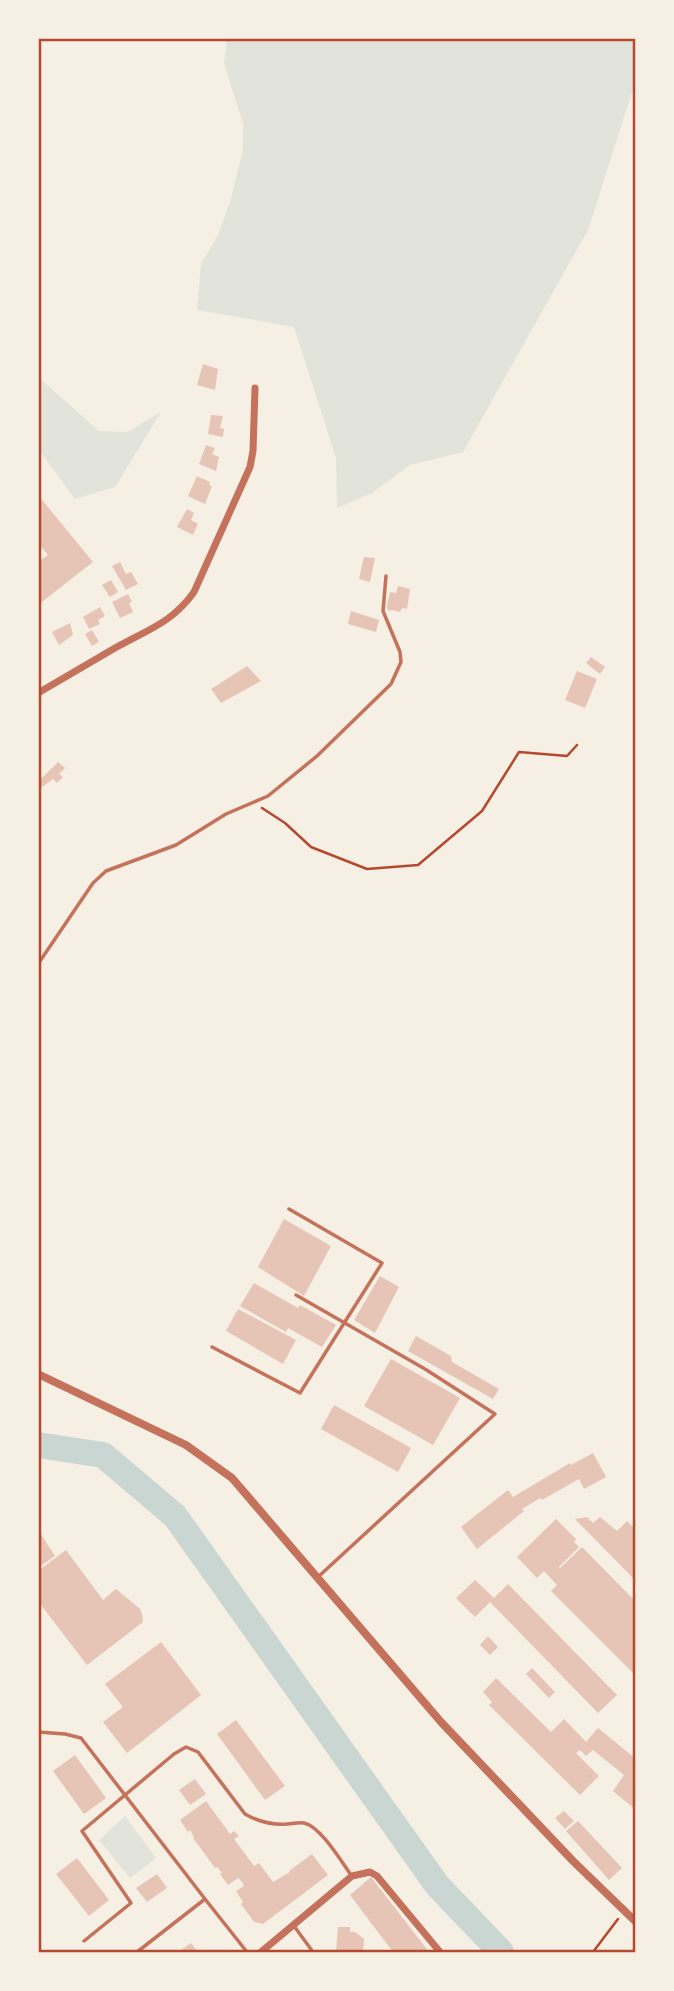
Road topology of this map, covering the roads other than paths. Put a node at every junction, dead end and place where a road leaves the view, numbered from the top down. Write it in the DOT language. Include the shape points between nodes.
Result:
graph roads {
  1 [pos="255,388"];
  2 [pos="386,576"];
  3 [pos="38,693"];
  4 [pos="38,964"];
  5 [pos="289,1209"];
  6 [pos="296,1295"];
  7 [pos="345,1323"];
  8 [pos="212,1347"];
  9 [pos="38,1374"];
  10 [pos="318,1577"];
  11 [pos="38,1732"];
  12 [pos="124,1795"];
  13 [pos="352,1876"];
  14 [pos="205,1899"];
  15 [pos="635,1922"];
  16 [pos="294,1926"];
  17 [pos="84,1941"];
  18 [pos="137,1952"];
  19 [pos="247,1952"];
  20 [pos="261,1952"];
  21 [pos="313,1952"];
  22 [pos="440,1952"];
  1 -- 3 [label="street" via="250,467 189,599 167,622"];
  2 -- 4 [label="lane" via="383,611 401,662 391,684 268,796 226,814 176,845 106,872 93,883"];
  5 -- 7 [label="lane" via="382,1263"];
  6 -- 7 [label="lane"];
  7 -- 8 [label="lane" via="300,1393"];
  7 -- 10 [label="lane" via="495,1414"];
  9 -- 10 [label="street" via="195,1451 232,1478"];
  10 -- 15 [label="street" via="441,1722"];
  11 -- 12 [label="lane" via="80,1738"];
  12 -- 13 [label="lane" via="174,1754 186,1747 192,1749 245,1814 265,1822 308,1824"];
  12 -- 14 [label="lane"];
  12 -- 17 [label="lane" via="82,1831 131,1903"];
  13 -- 16 [label="street"];
  13 -- 22 [label="street" via="374,1874"];
  14 -- 18 [label="lane"];
  14 -- 19 [label="lane"];
  16 -- 20 [label="street"];
  16 -- 21 [label="lane"];
}
